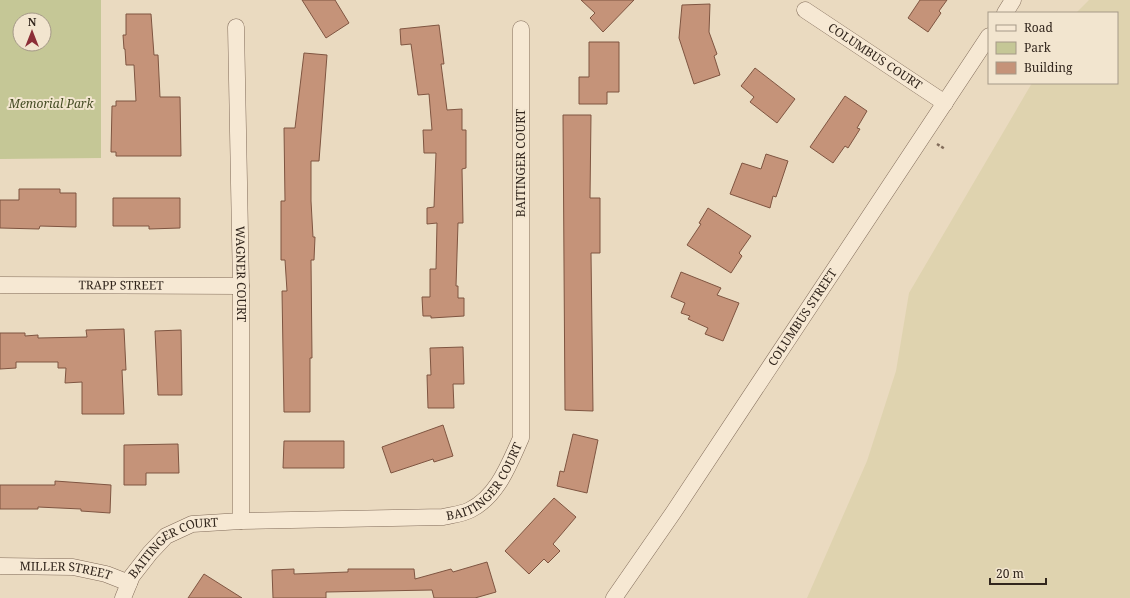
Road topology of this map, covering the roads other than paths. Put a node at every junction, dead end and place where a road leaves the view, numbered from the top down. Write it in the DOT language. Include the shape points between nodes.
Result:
graph roads {
  1 [pos="1013,0"];
  2 [pos="805,10"];
  3 [pos="1006,12"];
  4 [pos="236,27"];
  5 [pos="521,29"];
  6 [pos="988,38"];
  7 [pos="945,103"];
  8 [pos="0,285"];
  9 [pos="241,286"];
  10 [pos="241,521"];
  11 [pos="0,566"];
  12 [pos="129,583"];
  13 [pos="123,598"];
  14 [pos="614,598"];
  1 -- 3 [label="street"];
  2 -- 7 [label="street, COLUMBUS COURT"];
  4 -- 9 [label="street, WAGNER COURT"];
  5 -- 10 [label="street, BAITINGER COURT" via="521,438 506,472 490,495 470,510 443,517"];
  6 -- 7 [label="street, COLUMBUS STREET"];
  7 -- 14 [label="street, COLUMBUS STREET"];
  8 -- 9 [label="street, TRAPP STREET"];
  9 -- 10 [label="street, WAGNER COURT"];
  10 -- 12 [label="street, BAITINGER COURT" via="192,524 166,536"];
  11 -- 12 [label="street, MILLER STREET" via="73,567 106,574"];
  12 -- 13 [label="street, BAITINGER COURT"];
}
